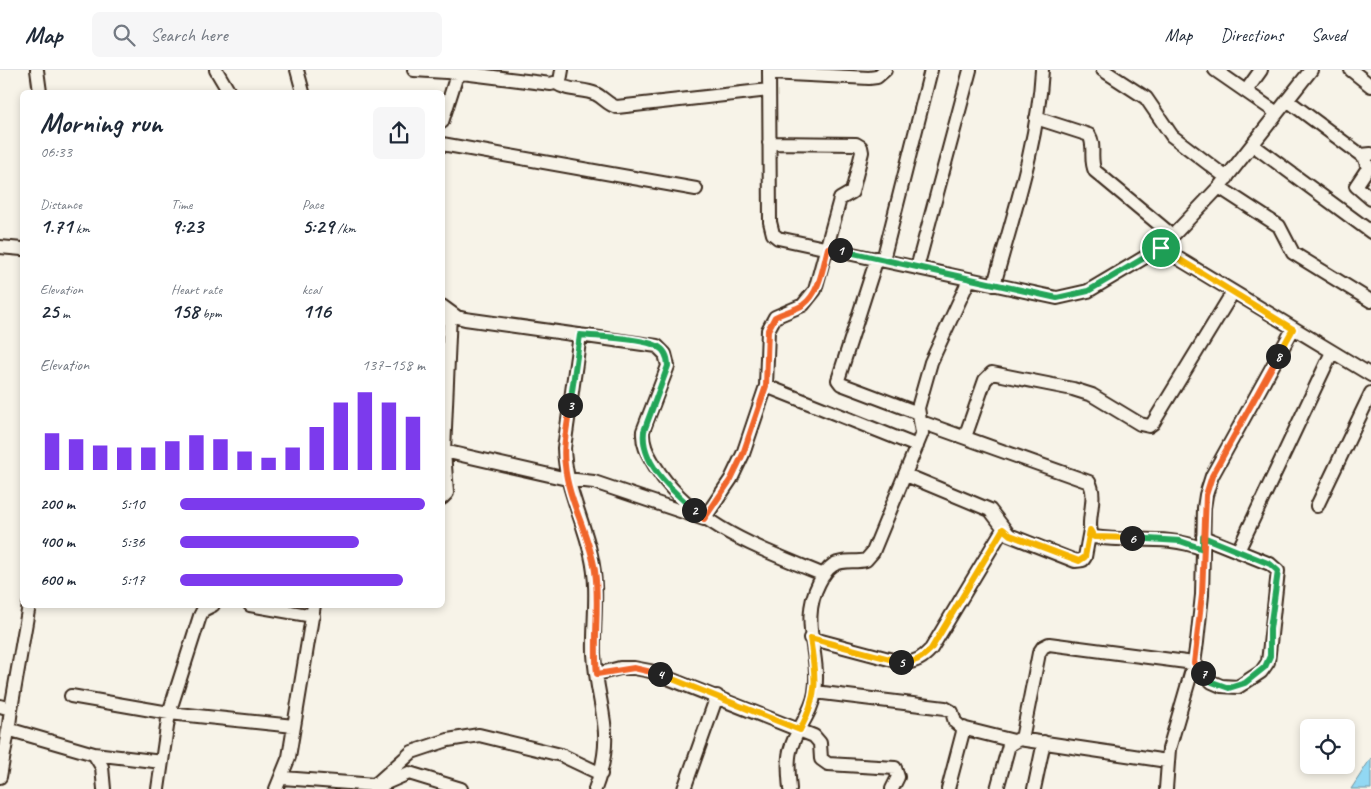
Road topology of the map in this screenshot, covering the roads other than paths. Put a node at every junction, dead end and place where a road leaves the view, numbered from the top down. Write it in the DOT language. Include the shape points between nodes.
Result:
graph roads {
  1 [pos="37,70"];
  2 [pos="216,70"];
  3 [pos="296,70"];
  4 [pos="414,70"];
  5 [pos="562,70"];
  6 [pos="885,70"];
  7 [pos="931,70"];
  8 [pos="970,70"];
  9 [pos="1042,70"];
  10 [pos="1103,70"];
  11 [pos="1215,70"];
  12 [pos="1261,70"];
  13 [pos="1311,70"];
  14 [pos="1351,70"];
  15 [pos="769,72"];
  16 [pos="462,73"];
  17 [pos="556,83"];
  18 [pos="1371,86"];
  19 [pos="40,90"];
  20 [pos="228,90"];
  21 [pos="302,90"];
  22 [pos="769,90"];
  23 [pos="1246,91"];
  24 [pos="1287,100"];
  25 [pos="445,113"];
  26 [pos="1277,113"];
  27 [pos="1036,118"];
  28 [pos="769,143"];
  29 [pos="445,145"];
  30 [pos="1252,145"];
  31 [pos="1368,155"];
  32 [pos="1223,182"];
  33 [pos="696,190"];
  34 [pos="1371,199"];
  35 [pos="1371,232"];
  36 [pos="1173,236"];
  37 [pos="0,247"];
  38 [pos="828,248"];
  39 [pos="1161,248"];
  40 [pos="20,249"];
  41 [pos="880,259"];
  42 [pos="917,268"];
  43 [pos="969,280"];
  44 [pos="994,286"];
  45 [pos="1233,292"];
  46 [pos="1371,301"];
  47 [pos="446,310"];
  48 [pos="1293,329"];
  49 [pos="580,335"];
  50 [pos="1332,352"];
  51 [pos="1371,375"];
  52 [pos="445,380"];
  53 [pos="766,386"];
  54 [pos="1371,393"];
  55 [pos="920,417"];
  56 [pos="965,437"];
  57 [pos="918,446"];
  58 [pos="445,451"];
  59 [pos="445,465"];
  60 [pos="906,475"];
  61 [pos="567,479"];
  62 [pos="445,494"];
  63 [pos="1317,506"];
  64 [pos="704,519"];
  65 [pos="1003,529"];
  66 [pos="1090,530"];
  67 [pos="1203,543"];
  68 [pos="1238,551"];
  69 [pos="824,575"];
  70 [pos="28,608"];
  71 [pos="207,608"];
  72 [pos="288,608"];
  73 [pos="314,610"];
  74 [pos="810,638"];
  75 [pos="1194,663"];
  76 [pos="597,674"];
  77 [pos="815,692"];
  78 [pos="71,696"];
  79 [pos="717,696"];
  80 [pos="6,707"];
  81 [pos="169,713"];
  82 [pos="9,725"];
  83 [pos="294,726"];
  84 [pos="964,728"];
  85 [pos="800,730"];
  86 [pos="1018,740"];
  87 [pos="1044,742"];
  88 [pos="94,754"];
  89 [pos="1167,761"];
  90 [pos="162,762"];
  91 [pos="601,774"];
  92 [pos="0,777"];
  93 [pos="279,783"];
  94 [pos="378,787"];
  95 [pos="104,789"];
  96 [pos="158,789"];
  97 [pos="461,789"];
  98 [pos="595,789"];
  99 [pos="684,789"];
  100 [pos="790,789"];
  101 [pos="892,789"];
  102 [pos="948,789"];
  103 [pos="997,789"];
  104 [pos="1034,789"];
  105 [pos="1166,789"];
  1 -- 19 [label="street"];
  2 -- 20 [label="street"];
  3 -- 21 [label="street"];
  4 -- 16 [label="street"];
  5 -- 17 [label="street" via="560,81"];
  6 -- 15 [label="street" via="877,77 869,78"];
  7 -- 41 [label="street"];
  8 -- 42 [label="street"];
  9 -- 27 [label="street"];
  10 -- 32 [label="street" via="1146,98 1172,136"];
  11 -- 23 [label="street"];
  12 -- 23 [label="street"];
  13 -- 24 [label="street"];
  14 -- 18 [label="street"];
  15 -- 22 [label="street"];
  16 -- 17 [label="street"];
  16 -- 25 [label="street" via="456,78"];
  17 -- 22 [label="street" via="567,90 598,95 617,107"];
  22 -- 28 [label="street"];
  23 -- 26 [label="street"];
  24 -- 26 [label="street"];
  24 -- 31 [label="street"];
  26 -- 30 [label="street"];
  27 -- 36 [label="street" via="1089,135 1095,171"];
  27 -- 44 [label="street"];
  28 -- 38 [label="street" via="773,234 786,240"];
  28 -- 38 [label="street" via="856,144 862,147 852,192 840,199"];
  29 -- 33 [label="street"];
  30 -- 32 [label="street"];
  30 -- 35 [label="street"];
  31 -- 34 [label="street" via="1368,168 1356,186"];
  32 -- 36 [label="street"];
  32 -- 46 [label="street" via="1279,226 1293,253"];
  36 -- 39 [label="street"];
  37 -- 40 [label="street"];
  38 -- 41 [label="street"];
  38 -- 53 [label="street" via="820,279 808,300 775,317 768,330"];
  39 -- 44 [label="street" via="1088,291 1067,297 1048,298"];
  39 -- 45 [label="street"];
  41 -- 42 [label="street"];
  41 -- 55 [label="street" via="838,380"];
  42 -- 43 [label="street"];
  43 -- 44 [label="street"];
  43 -- 55 [label="street" via="933,357 919,401"];
  45 -- 48 [label="street"];
  45 -- 56 [label="street" via="1149,426 1083,392 992,373 985,380"];
  47 -- 49 [label="street" via="465,319"];
  47 -- 52 [label="street"];
  48 -- 50 [label="street"];
  48 -- 67 [label="street" via="1209,484"];
  49 -- 61 [label="street" via="564,448"];
  49 -- 64 [label="street" via="645,343 657,346 666,354 668,366 645,425 643,440 666,484"];
  50 -- 51 [label="street"];
  50 -- 68 [label="street"];
  53 -- 57 [label="street"];
  53 -- 64 [label="street" via="738,467"];
  54 -- 63 [label="street"];
  55 -- 56 [label="street"];
  55 -- 57 [label="street" via="922,433"];
  56 -- 66 [label="street" via="1089,482 1094,494"];
  57 -- 60 [label="street"];
  58 -- 61 [label="street"];
  59 -- 62 [label="street"];
  60 -- 65 [label="street" via="990,510"];
  60 -- 69 [label="street" via="870,557 832,566"];
  61 -- 64 [label="street" via="594,482"];
  61 -- 76 [label="street" via="586,533 595,572 594,654"];
  64 -- 69 [label="street" via="750,544"];
  65 -- 66 [label="street" via="1010,535 1079,561 1085,557"];
  65 -- 74 [label="street" via="924,657 904,663"];
  66 -- 67 [label="street" via="1094,537"];
  67 -- 68 [label="street"];
  67 -- 75 [label="street" via="1200,622"];
  68 -- 75 [label="street" via="1270,564 1278,571 1268,662 1245,683 1229,688 1212,682"];
  69 -- 74 [label="street" via="811,604"];
  70 -- 80 [label="street"];
  71 -- 81 [label="street" via="200,616"];
  72 -- 73 [label="street"];
  73 -- 83 [label="street"];
  74 -- 77 [label="street"];
  75 -- 86 [label="street" via="1048,644 1039,653"];
  75 -- 89 [label="street"];
  76 -- 79 [label="street" via="634,668"];
  76 -- 91 [label="street" via="607,738"];
  77 -- 84 [label="street" via="945,708"];
  77 -- 85 [label="street"];
  78 -- 81 [label="street"];
  79 -- 85 [label="street"];
  79 -- 99 [label="street"];
  80 -- 82 [label="street"];
  81 -- 83 [label="street"];
  81 -- 90 [label="street"];
  82 -- 88 [label="street" via="16,732"];
  82 -- 92 [label="street"];
  83 -- 93 [label="street"];
  84 -- 86 [label="street"];
  84 -- 102 [label="street"];
  85 -- 100 [label="street" via="788,759"];
  85 -- 101 [label="street" via="818,739 821,759 828,764 894,768 898,777"];
  86 -- 87 [label="street"];
  86 -- 103 [label="street" via="1006,751"];
  87 -- 89 [label="street"];
  87 -- 104 [label="street"];
  88 -- 90 [label="street"];
  88 -- 95 [label="street" via="102,767"];
  89 -- 105 [label="street"];
  90 -- 96 [label="street"];
  91 -- 94 [label="street" via="561,755 480,735 448,740 412,752"];
  91 -- 98 [label="street"];
  93 -- 94 [label="street"];
  94 -- 97 [label="street" via="409,773"];
}
